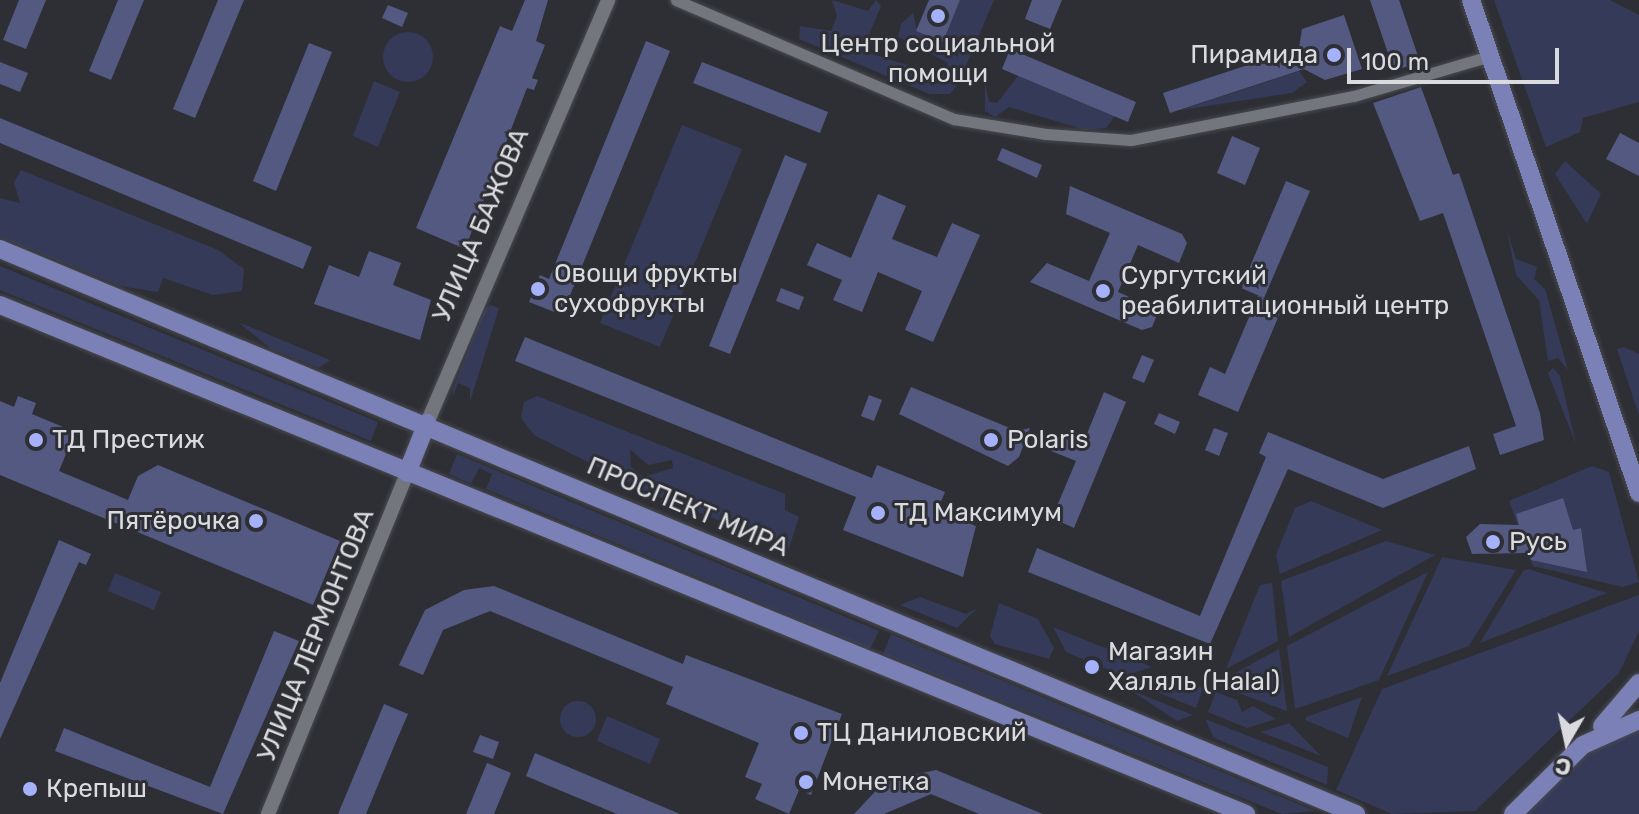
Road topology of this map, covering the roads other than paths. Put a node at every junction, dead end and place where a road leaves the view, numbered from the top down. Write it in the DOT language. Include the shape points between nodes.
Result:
graph roads {
  1 [pos="608,0"];
  2 [pos="676,0"];
  3 [pos="1470,2"];
  4 [pos="1490,56"];
  5 [pos="0,249"];
  6 [pos="0,305"];
  7 [pos="427,423"];
  8 [pos="407,473"];
  9 [pos="1639,493"];
  10 [pos="1639,683"];
  11 [pos="1639,720"];
  12 [pos="1583,745"];
  13 [pos="1528,794"];
  14 [pos="268,814"];
  15 [pos="1246,814"];
  16 [pos="1356,814"];
  17 [pos="1503,814"];
  18 [pos="1513,814"];
  1 -- 7 [label="street, УЛИЦА БАЖОВА"];
  2 -- 4 [label="street" via="954,119 1046,134 1131,140 1354,96"];
  3 -- 4 [label="main road"];
  4 -- 9 [label="main road"];
  5 -- 7 [label="main road, ПРОСПЕКТ МИРА"];
  6 -- 8 [label="main road"];
  7 -- 8 [label="main road, УЛИЦА БАЖОВА"];
  7 -- 16 [label="main road, ПРОСПЕКТ МИРА"];
  8 -- 14 [label="street, УЛИЦА ЛЕРМОНТОВА"];
  8 -- 15 [label="main road"];
  10 -- 12 [label="main road"];
  11 -- 12 [label="main road"];
  12 -- 13 [label="main road"];
  13 -- 17 [label="main road"];
  13 -- 18 [label="main road"];
}
